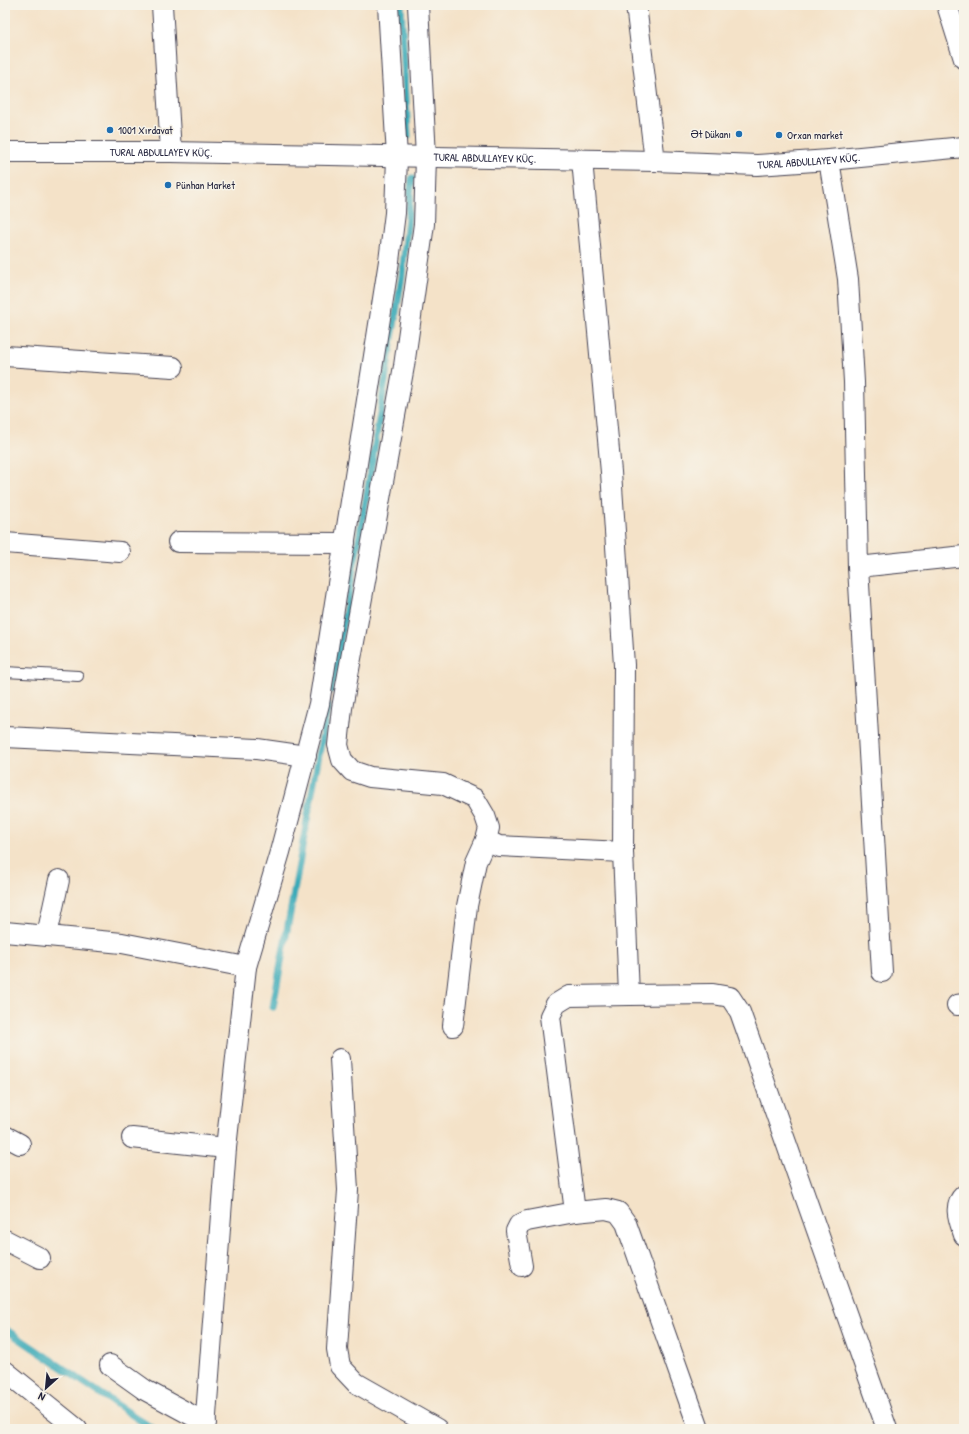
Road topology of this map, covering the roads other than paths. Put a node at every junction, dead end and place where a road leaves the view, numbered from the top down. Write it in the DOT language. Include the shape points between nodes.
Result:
graph roads {
  1 [pos="162,5"];
  2 [pos="388,5"];
  3 [pos="418,5"];
  4 [pos="636,5"];
  5 [pos="947,5"];
  6 [pos="964,59"];
  7 [pos="964,147"];
  8 [pos="5,152"];
  9 [pos="171,152"];
  10 [pos="397,157"];
  11 [pos="426,158"];
  12 [pos="582,160"];
  13 [pos="829,160"];
  14 [pos="655,161"];
  15 [pos="5,356"];
  16 [pos="173,366"];
  17 [pos="178,542"];
  18 [pos="5,543"];
  19 [pos="345,543"];
  20 [pos="120,552"];
  21 [pos="964,556"];
  22 [pos="858,567"];
  23 [pos="5,672"];
  24 [pos="78,676"];
  25 [pos="5,737"];
  26 [pos="306,756"];
  27 [pos="486,840"];
  28 [pos="623,852"];
  29 [pos="59,880"];
  30 [pos="5,932"];
  31 [pos="47,935"];
  32 [pos="246,967"];
  33 [pos="882,972"];
  34 [pos="629,996"];
  35 [pos="453,1026"];
  36 [pos="340,1059"];
  37 [pos="132,1138"];
  38 [pos="226,1148"];
  39 [pos="964,1195"];
  40 [pos="575,1212"];
  41 [pos="964,1235"];
  42 [pos="5,1240"];
  43 [pos="40,1258"];
  44 [pos="522,1266"];
  45 [pos="110,1365"];
  46 [pos="5,1371"];
  47 [pos="206,1426"];
  48 [pos="77,1429"];
  49 [pos="437,1429"];
  50 [pos="699,1429"];
  51 [pos="888,1429"];
  1 -- 9 [label="street"];
  2 -- 10 [label="street"];
  3 -- 11 [label="street"];
  4 -- 14 [label="street"];
  5 -- 6 [label="street"];
  7 -- 13 [label="street, TURAL ABDULLAYEV KÜÇ."];
  8 -- 9 [label="street, TURAL ABDULLAYEV KÜÇ."];
  9 -- 10 [label="street, TURAL ABDULLAYEV KÜÇ."];
  10 -- 11 [label="street, TURAL ABDULLAYEV KÜÇ."];
  10 -- 19 [label="street" via="395,214 389,261"];
  11 -- 12 [label="street, TURAL ABDULLAYEV KÜÇ."];
  11 -- 27 [label="street" via="424,224 404,366 342,708 338,745 342,760 352,771 370,777 443,784 475,799 489,828"];
  12 -- 14 [label="street, TURAL ABDULLAYEV KÜÇ."];
  12 -- 28 [label="street" via="611,472 624,665"];
  13 -- 14 [label="street, TURAL ABDULLAYEV KÜÇ." via="757,165"];
  13 -- 22 [label="street" via="848,279 854,382"];
  15 -- 16 [label="street"];
  17 -- 19 [label="street"];
  18 -- 20 [label="street"];
  19 -- 26 [label="street" via="318,704"];
  21 -- 22 [label="street"];
  22 -- 33 [label="street"];
  23 -- 24 [label="lane"];
  25 -- 26 [label="street" via="257,749"];
  26 -- 32 [label="street"];
  27 -- 28 [label="street" via="499,846 517,848"];
  27 -- 35 [label="street" via="476,862 467,906"];
  28 -- 34 [label="street"];
  29 -- 31 [label="street"];
  30 -- 31 [label="street"];
  31 -- 32 [label="street" via="122,943"];
  32 -- 38 [label="street"];
  34 -- 40 [label="street" via="569,996 556,1004 550,1016"];
  34 -- 51 [label="street" via="713,994 730,997 740,1012"];
  36 -- 49 [label="street" via="348,1190 337,1349 340,1366 356,1383"];
  37 -- 38 [label="street"];
  38 -- 47 [label="street"];
  39 -- 41 [label="street" via="959,1200 957,1214"];
  40 -- 44 [label="street" via="527,1221 519,1225 516,1231"];
  40 -- 50 [label="street" via="606,1209 618,1212 626,1223"];
  42 -- 43 [label="street"];
  45 -- 47 [label="street" via="145,1390"];
  46 -- 48 [label="street"];
}
